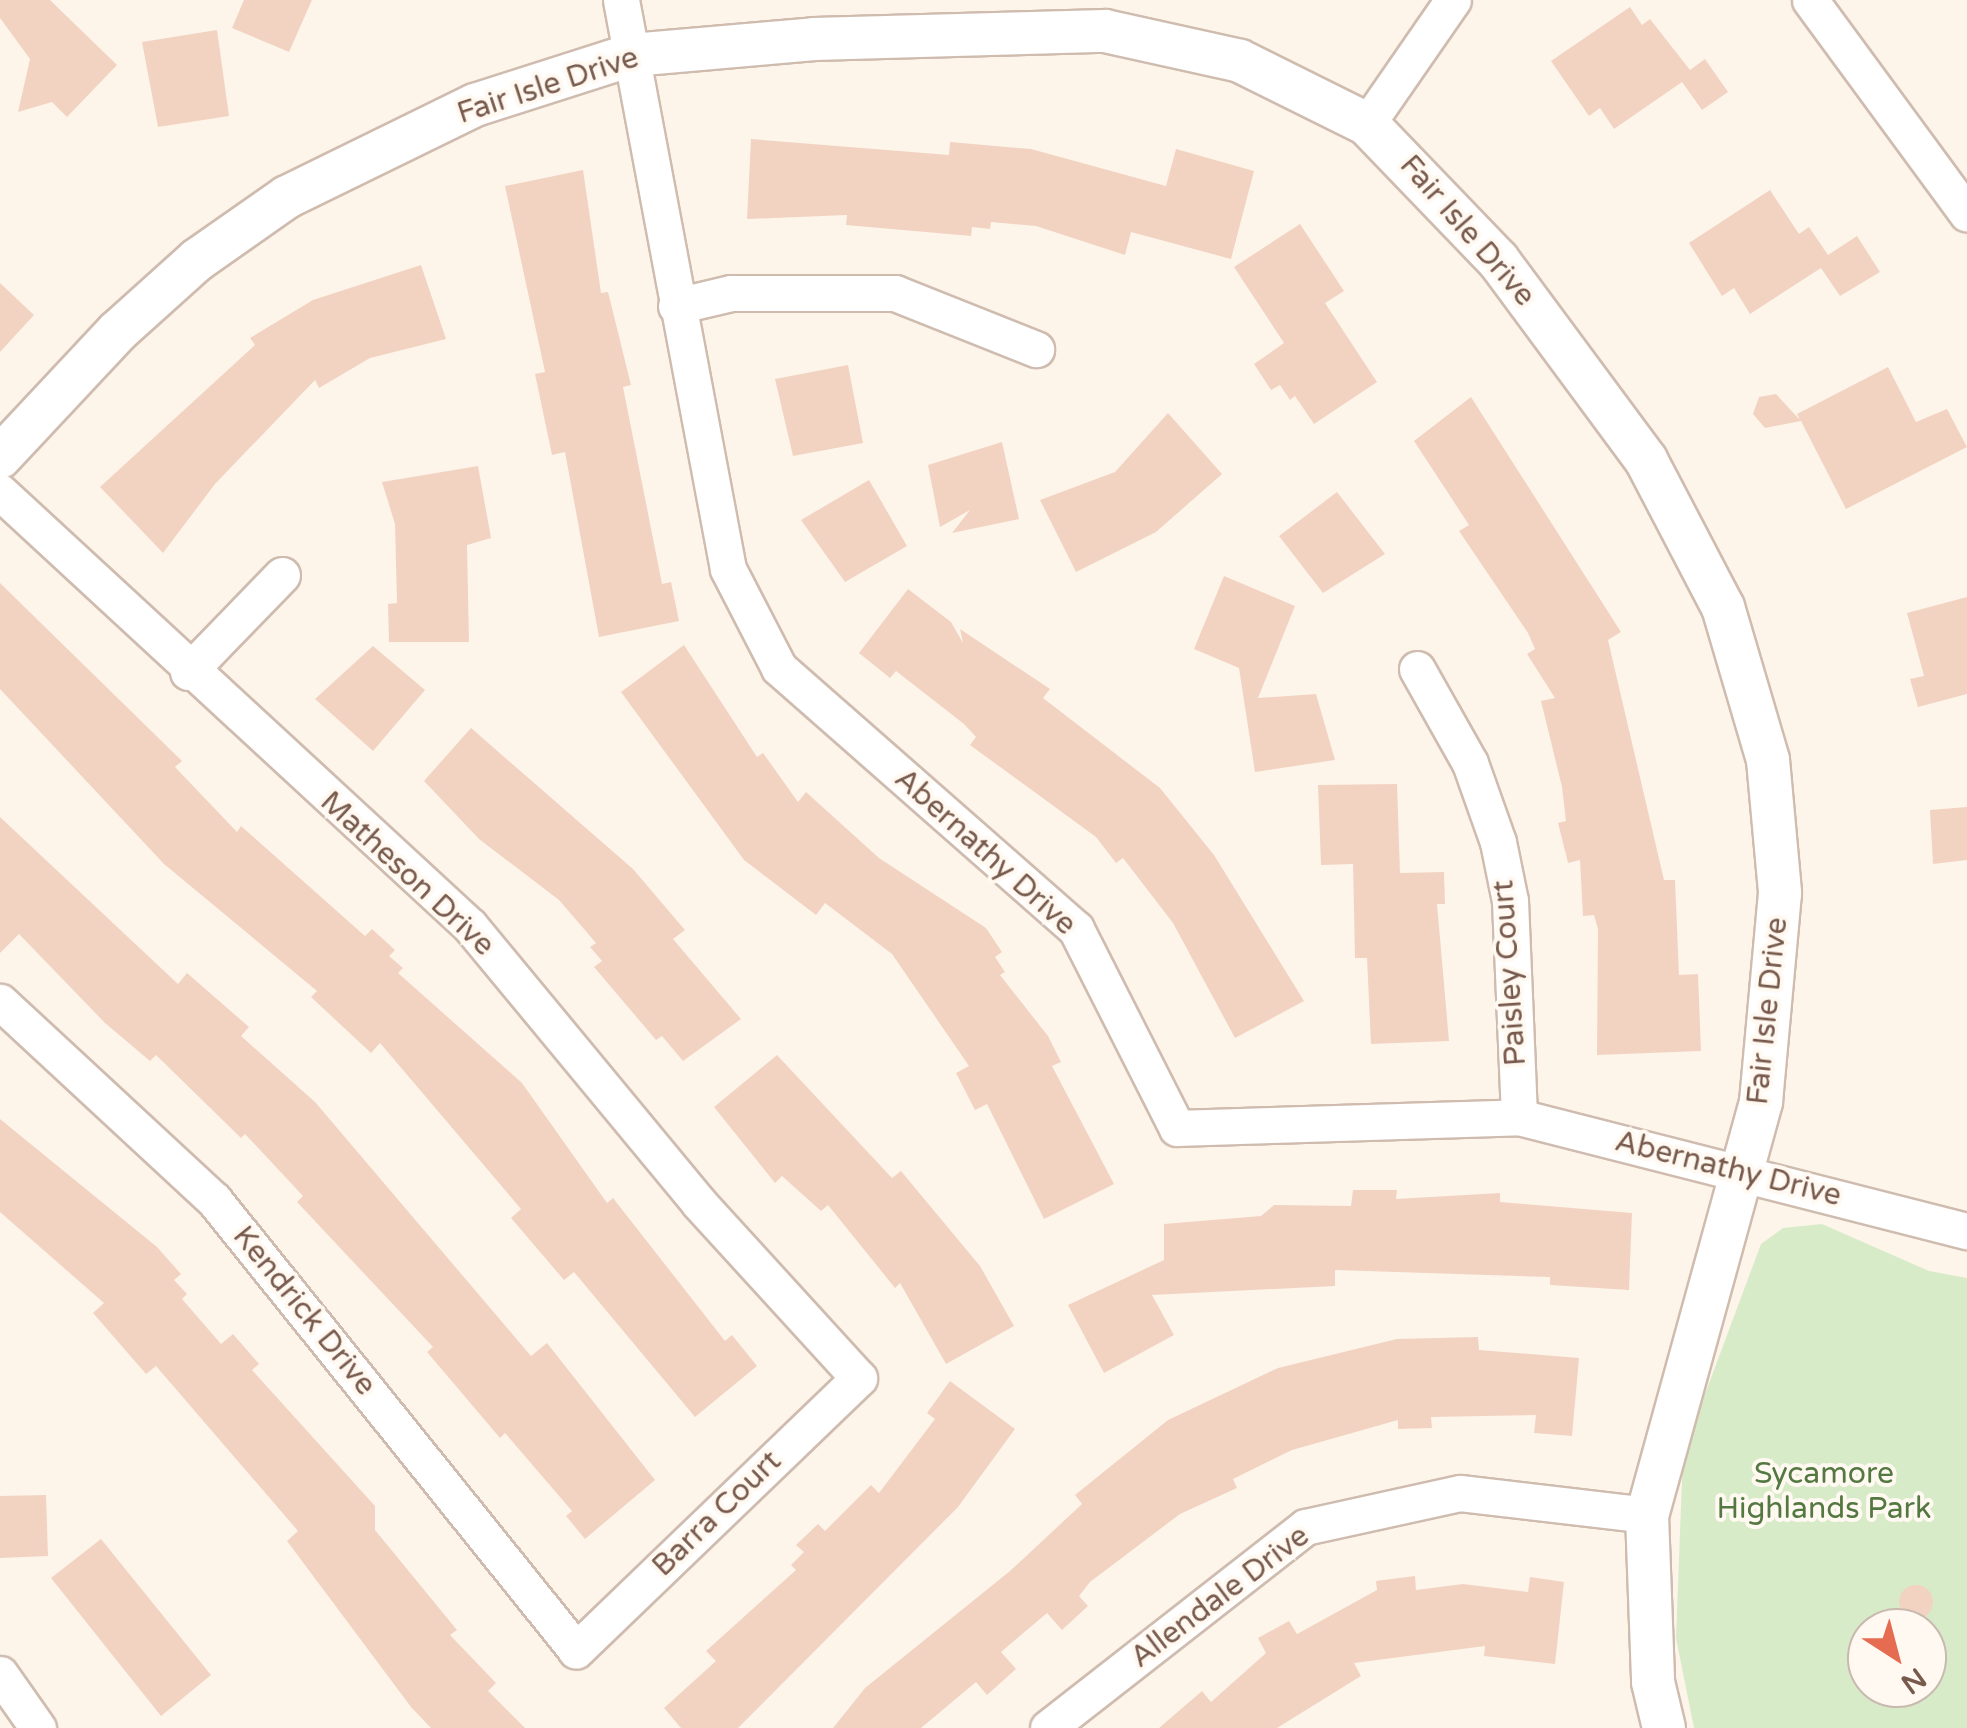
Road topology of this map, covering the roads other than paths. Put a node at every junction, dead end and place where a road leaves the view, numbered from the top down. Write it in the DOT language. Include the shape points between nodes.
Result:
graph roads {
  1 [pos="620,0"];
  2 [pos="1452,0"];
  3 [pos="1810,0"];
  4 [pos="632,55"];
  5 [pos="1367,124"];
  6 [pos="1967,214"];
  7 [pos="676,306"];
  8 [pos="1036,349"];
  9 [pos="0,457"];
  10 [pos="0,492"];
  11 [pos="282,575"];
  12 [pos="1417,669"];
  13 [pos="188,672"];
  14 [pos="0,1002"];
  15 [pos="1519,1118"];
  16 [pos="1742,1172"];
  17 [pos="1967,1231"];
  18 [pos="859,1378"];
  19 [pos="1647,1515"];
  20 [pos="576,1650"];
  21 [pos="0,1674"];
  22 [pos="38,1728"];
  23 [pos="1048,1728"];
  24 [pos="1664,1728"];
  1 -- 4 [label="street, Abernathy Drive"];
  2 -- 5 [label="street"];
  3 -- 6 [label="street"];
  4 -- 5 [label="street, Fair Isle Drive" via="814,39 1105,32 1240,60"];
  4 -- 7 [label="street, Abernathy Drive"];
  4 -- 9 [label="street, Fair Isle Drive" via="474,105 287,197 197,260 117,332"];
  5 -- 16 [label="street, Fair Isle Drive" via="1498,260 1612,410 1676,508 1723,607 1768,760 1780,893 1777,987"];
  7 -- 8 [label="street" via="730,293 896,293"];
  7 -- 15 [label="street, Abernathy Drive" via="728,569 779,668 1076,929 1176,1128"];
  10 -- 13 [label="street, Matheson Drive"];
  11 -- 13 [label="street"];
  12 -- 15 [label="street, Paisley Court" via="1470,763 1498,842 1510,901"];
  13 -- 18 [label="street, Matheson Drive" via="470,926 700,1203"];
  14 -- 20 [label="street, Kendrick Drive" via="214,1200"];
  15 -- 16 [label="street, Abernathy Drive"];
  16 -- 17 [label="street, Abernathy Drive"];
  16 -- 19 [label="street, Fair Isle Drive"];
  18 -- 20 [label="street, Barra Court"];
  19 -- 23 [label="street, Allendale Drive" via="1460,1493 1305,1528"];
  19 -- 24 [label="street, Fair Isle Drive" via="1653,1682"];
  21 -- 22 [label="street"];
}
